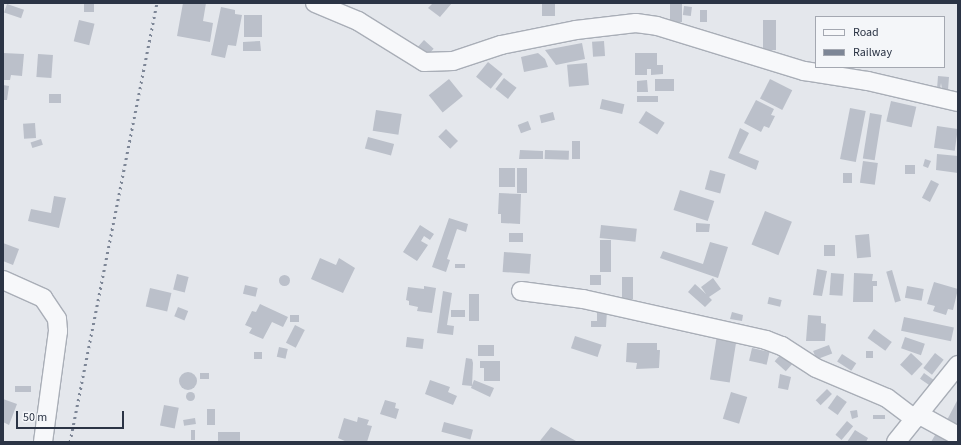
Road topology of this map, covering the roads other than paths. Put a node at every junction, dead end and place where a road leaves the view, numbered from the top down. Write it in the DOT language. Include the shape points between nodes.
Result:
graph roads {
  1 [pos="315,3"];
  2 [pos="958,102"];
  3 [pos="3,280"];
  4 [pos="521,291"];
  5 [pos="958,365"];
  6 [pos="916,416"];
  7 [pos="958,436"];
  8 [pos="43,442"];
  9 [pos="896,442"];
  1 -- 2 [label="street" via="358,21 424,62 454,60 501,46 576,30 636,24 657,26 804,71 868,81"];
  3 -- 8 [label="street" via="43,298 57,319 58,331"];
  4 -- 6 [label="street" via="583,299 766,340 782,346 816,368 887,398"];
  5 -- 6 [label="street"];
  6 -- 7 [label="street"];
  6 -- 9 [label="street"];
}
